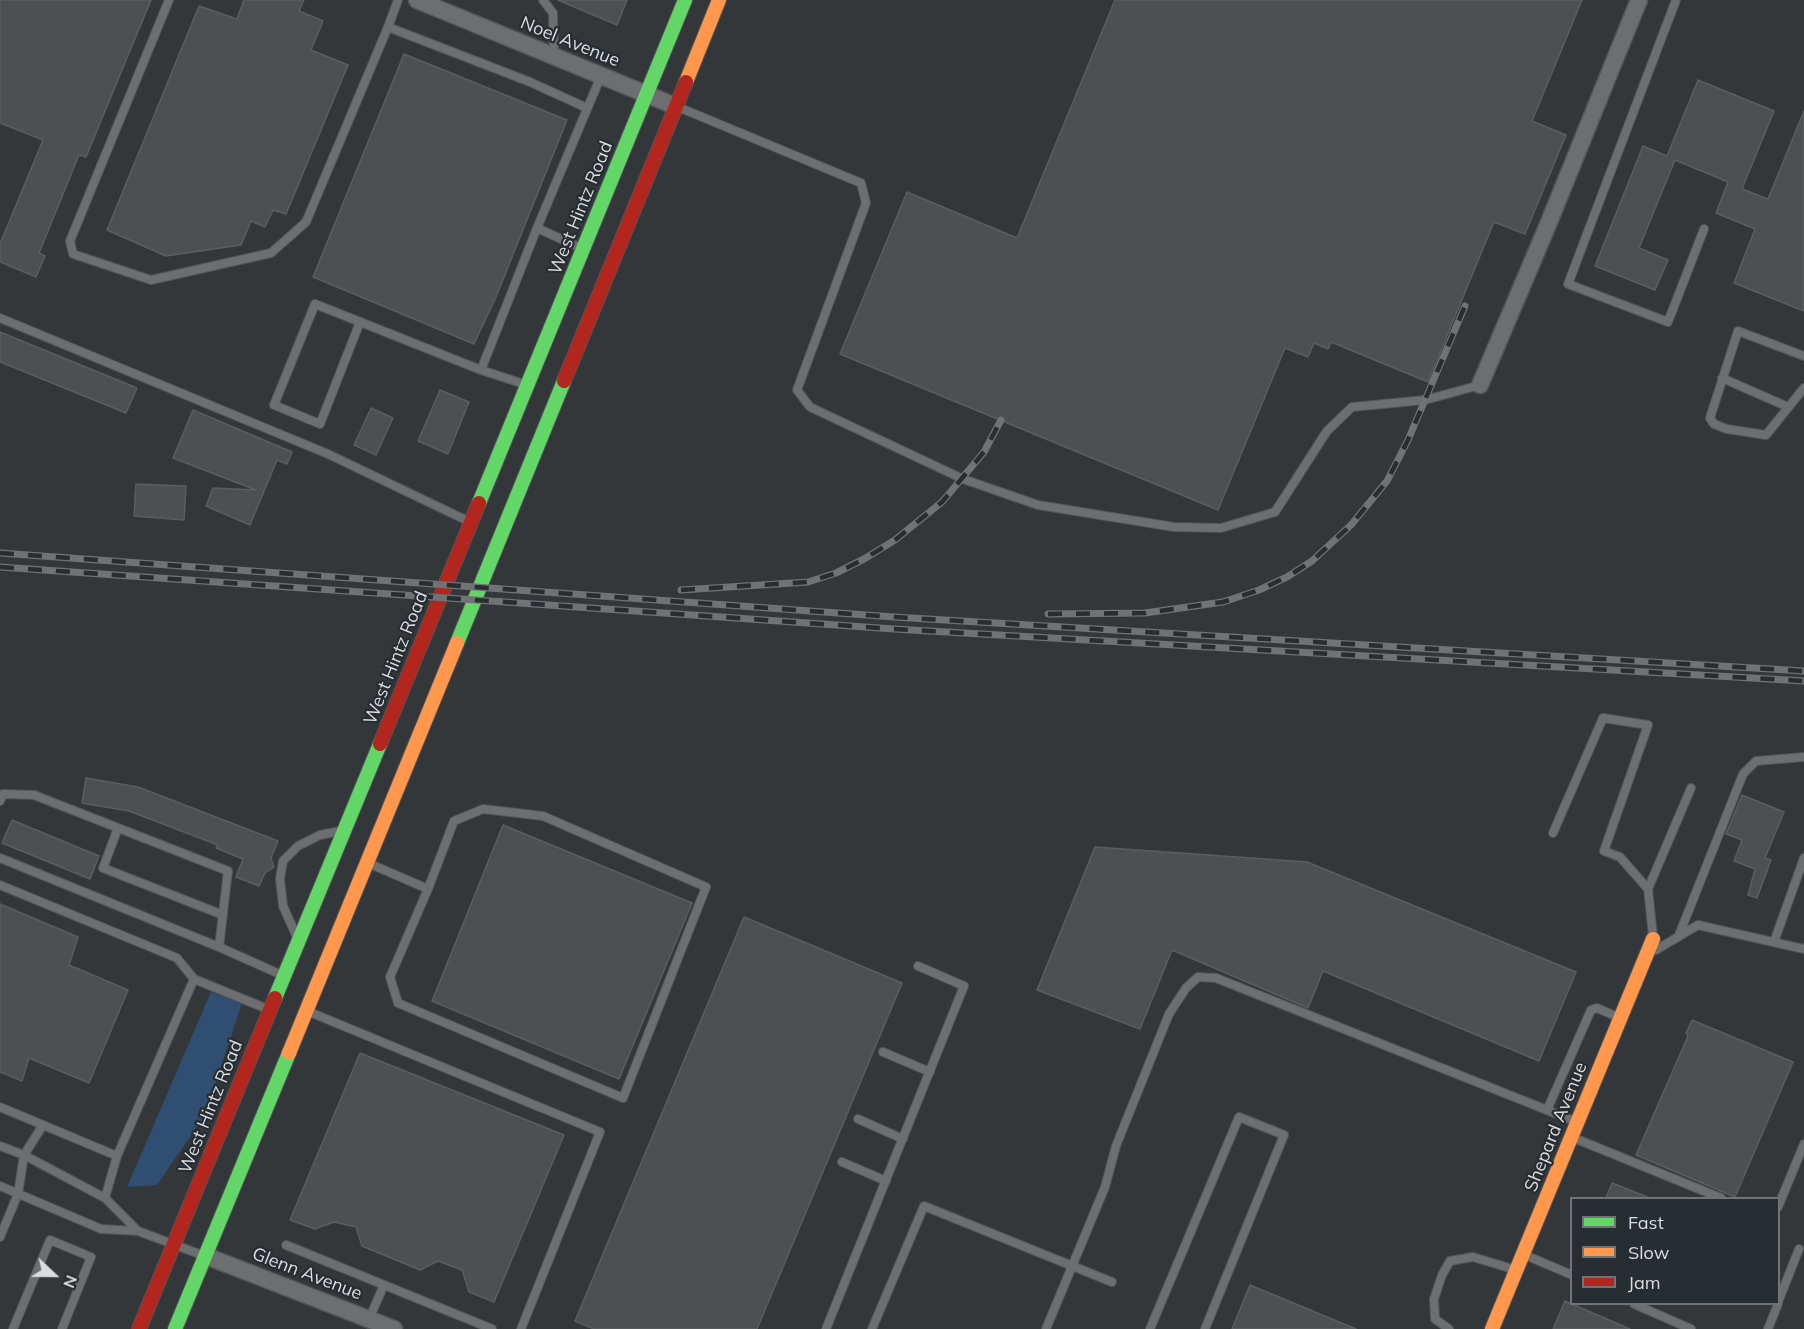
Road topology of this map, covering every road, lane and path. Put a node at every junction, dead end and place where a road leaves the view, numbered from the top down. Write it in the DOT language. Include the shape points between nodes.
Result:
graph roads {
  1 [pos="169,0"];
  2 [pos="398,0"];
  3 [pos="417,0"];
  4 [pos="543,0"];
  5 [pos="684,0"];
  6 [pos="719,0"];
  7 [pos="1639,0"];
  8 [pos="1676,0"];
  9 [pos="388,27"];
  10 [pos="554,56"];
  11 [pos="601,76"];
  12 [pos="646,94"];
  13 [pos="675,106"];
  14 [pos="587,108"];
  15 [pos="537,228"];
  16 [pos="1704,229"];
  17 [pos="584,249"];
  18 [pos="0,318"];
  19 [pos="360,322"];
  20 [pos="1804,356"];
  21 [pos="481,370"];
  22 [pos="1722,378"];
  23 [pos="1480,385"];
  24 [pos="527,386"];
  25 [pos="1804,388"];
  26 [pos="1788,407"];
  27 [pos="471,523"];
  28 [pos="1804,757"];
  29 [pos="1691,788"];
  30 [pos="0,801"];
  31 [pos="118,828"];
  32 [pos="344,831"];
  33 [pos="1554,833"];
  34 [pos="0,858"];
  35 [pos="1804,858"];
  36 [pos="367,863"];
  37 [pos="0,885"];
  38 [pos="428,888"];
  39 [pos="1648,889"];
  40 [pos="223,915"];
  41 [pos="1679,935"];
  42 [pos="1653,939"];
  43 [pos="298,941"];
  44 [pos="1774,942"];
  45 [pos="219,947"];
  46 [pos="1804,949"];
  47 [pos="1646,957"];
  48 [pos="918,966"];
  49 [pos="284,976"];
  50 [pos="194,979"];
  51 [pos="270,1010"];
  52 [pos="306,1011"];
  53 [pos="1620,1018"];
  54 [pos="883,1052"];
  55 [pos="930,1072"];
  56 [pos="0,1107"];
  57 [pos="1547,1110"];
  58 [pos="858,1119"];
  59 [pos="1577,1122"];
  60 [pos="43,1125"];
  61 [pos="1571,1137"];
  62 [pos="903,1139"];
  63 [pos="1804,1144"];
  64 [pos="0,1146"];
  65 [pos="24,1155"];
  66 [pos="117,1156"];
  67 [pos="842,1162"];
  68 [pos="886,1181"];
  69 [pos="0,1186"];
  70 [pos="18,1194"];
  71 [pos="1719,1197"];
  72 [pos="105,1198"];
  73 [pos="1780,1204"];
  74 [pos="138,1231"];
  75 [pos="0,1237"];
  76 [pos="174,1244"];
  77 [pos="286,1245"];
  78 [pos="1799,1249"];
  79 [pos="1523,1254"];
  80 [pos="206,1256"];
  81 [pos="1072,1265"];
  82 [pos="1516,1270"];
  83 [pos="1570,1274"];
  84 [pos="1112,1281"];
  85 [pos="384,1285"];
  86 [pos="1780,1298"];
  87 [pos="1636,1305"];
  88 [pos="1777,1305"];
  89 [pos="380,1325"];
  90 [pos="13,1329"];
  91 [pos="62,1329"];
  92 [pos="140,1329"];
  93 [pos="175,1329"];
  94 [pos="492,1329"];
  95 [pos="521,1329"];
  96 [pos="826,1329"];
  97 [pos="872,1329"];
  98 [pos="1046,1329"];
  99 [pos="1150,1329"];
  100 [pos="1205,1329"];
  101 [pos="1449,1329"];
  102 [pos="1492,1329"];
  103 [pos="1691,1329"];
  104 [pos="1768,1329"];
  1 -- 9 [label="lane" via="70,241 74,254 151,280 271,253 306,222"];
  2 -- 9 [label="lane"];
  3 -- 10 [label="street, Noel Avenue"];
  4 -- 10 [label="lane" via="553,13"];
  5 -- 12 [label="main road, West Hintz Road"];
  6 -- 13 [label="main road"];
  7 -- 23 [label="street"];
  8 -- 16 [label="lane" via="1568,284 1668,322"];
  9 -- 14 [label="lane"];
  10 -- 11 [label="street, Noel Avenue"];
  11 -- 12 [label="street, Noel Avenue"];
  11 -- 14 [label="lane"];
  12 -- 13 [label="street, Noel Avenue"];
  12 -- 17 [label="main road, West Hintz Road"];
  13 -- 23 [label="lane" via="861,183 866,203 797,390 810,407 963,479 1038,505 1174,527 1221,528 1275,512 1327,431 1352,407 1425,400"];
  13 -- 36 [label="main road"];
  14 -- 15 [label="lane"];
  15 -- 17 [label="lane"];
  15 -- 21 [label="lane"];
  17 -- 24 [label="main road, West Hintz Road"];
  18 -- 27 [label="lane" via="328,454"];
  19 -- 19 [label="lane" via="315,304 274,405 321,424"];
  19 -- 21 [label="lane"];
  20 -- 22 [label="lane" via="1738,331"];
  21 -- 24 [label="lane"];
  22 -- 26 [label="lane"];
  22 -- 26 [label="lane" via="1710,417 1714,424 1766,435"];
  24 -- 27 [label="main road, West Hintz Road"];
  25 -- 26 [label="lane"];
  27 -- 32 [label="main road, West Hintz Road"];
  28 -- 41 [label="lane" via="1756,761 1743,774"];
  29 -- 39 [label="lane"];
  30 -- 31 [label="lane" via="3,794 34,795"];
  31 -- 40 [label="lane" via="228,871"];
  31 -- 40 [label="lane" via="103,868"];
  32 -- 43 [label="main road, West Hintz Road"];
  32 -- 43 [label="lane" via="320,835 298,846 283,861 283,906"];
  33 -- 39 [label="lane" via="1603,718 1648,725 1604,850 1620,857"];
  34 -- 45 [label="lane"];
  35 -- 44 [label="lane"];
  36 -- 38 [label="lane"];
  36 -- 52 [label="main road"];
  37 -- 50 [label="lane" via="177,958"];
  38 -- 38 [label="lane" via="390,977 398,1003 623,1098 706,887 543,816 483,808 454,821"];
  39 -- 42 [label="lane"];
  40 -- 45 [label="lane"];
  41 -- 44 [label="lane" via="1698,925"];
  41 -- 47 [label="lane"];
  42 -- 47 [label="main road, Shepard Avenue"];
  43 -- 49 [label="main road, West Hintz Road"];
  44 -- 46 [label="lane"];
  45 -- 49 [label="lane"];
  47 -- 53 [label="main road, Shepard Avenue"];
  48 -- 55 [label="lane" via="964,986"];
  49 -- 51 [label="main road, West Hintz Road"];
  50 -- 51 [label="lane"];
  50 -- 66 [label="lane"];
  51 -- 76 [label="main road, West Hintz Road"];
  52 -- 80 [label="main road"];
  52 -- 95 [label="lane" via="600,1132"];
  53 -- 57 [label="lane" via="1597,1008 1591,1010"];
  53 -- 59 [label="main road, Shepard Avenue"];
  54 -- 55 [label="lane"];
  55 -- 62 [label="lane"];
  56 -- 60 [label="lane"];
  57 -- 59 [label="lane"];
  57 -- 81 [label="lane" via="1216,978 1198,977 1169,1014"];
  58 -- 62 [label="lane"];
  59 -- 61 [label="main road, Shepard Avenue"];
  60 -- 65 [label="lane"];
  60 -- 66 [label="lane"];
  61 -- 71 [label="lane"];
  61 -- 79 [label="main road, Shepard Avenue"];
  62 -- 68 [label="lane"];
  63 -- 73 [label="lane"];
  64 -- 65 [label="lane"];
  65 -- 70 [label="lane"];
  65 -- 72 [label="lane"];
  66 -- 72 [label="lane"];
  67 -- 68 [label="lane"];
  68 -- 96 [label="lane"];
  69 -- 70 [label="lane"];
  70 -- 74 [label="lane" via="101,1229"];
  70 -- 75 [label="lane"];
  72 -- 74 [label="lane"];
  74 -- 76 [label="lane"];
  76 -- 80 [label="lane"];
  76 -- 92 [label="main road, West Hintz Road"];
  77 -- 85 [label="lane"];
  78 -- 86 [label="lane"];
  79 -- 82 [label="main road, Shepard Avenue"];
  79 -- 83 [label="lane"];
  80 -- 89 [label="street, Glenn Avenue"];
  80 -- 93 [label="main road"];
  81 -- 84 [label="lane"];
  81 -- 97 [label="lane" via="924,1206"];
  81 -- 98 [label="lane"];
  82 -- 101 [label="lane" via="1473,1257 1449,1262 1434,1299 1435,1319"];
  82 -- 102 [label="main road, Shepard Avenue"];
  85 -- 89 [label="lane"];
  85 -- 94 [label="lane"];
  87 -- 103 [label="lane"];
  88 -- 104 [label="lane"];
  90 -- 91 [label="lane" via="50,1239 91,1257"];
  99 -- 100 [label="lane" via="1239,1117 1284,1135"];
}
